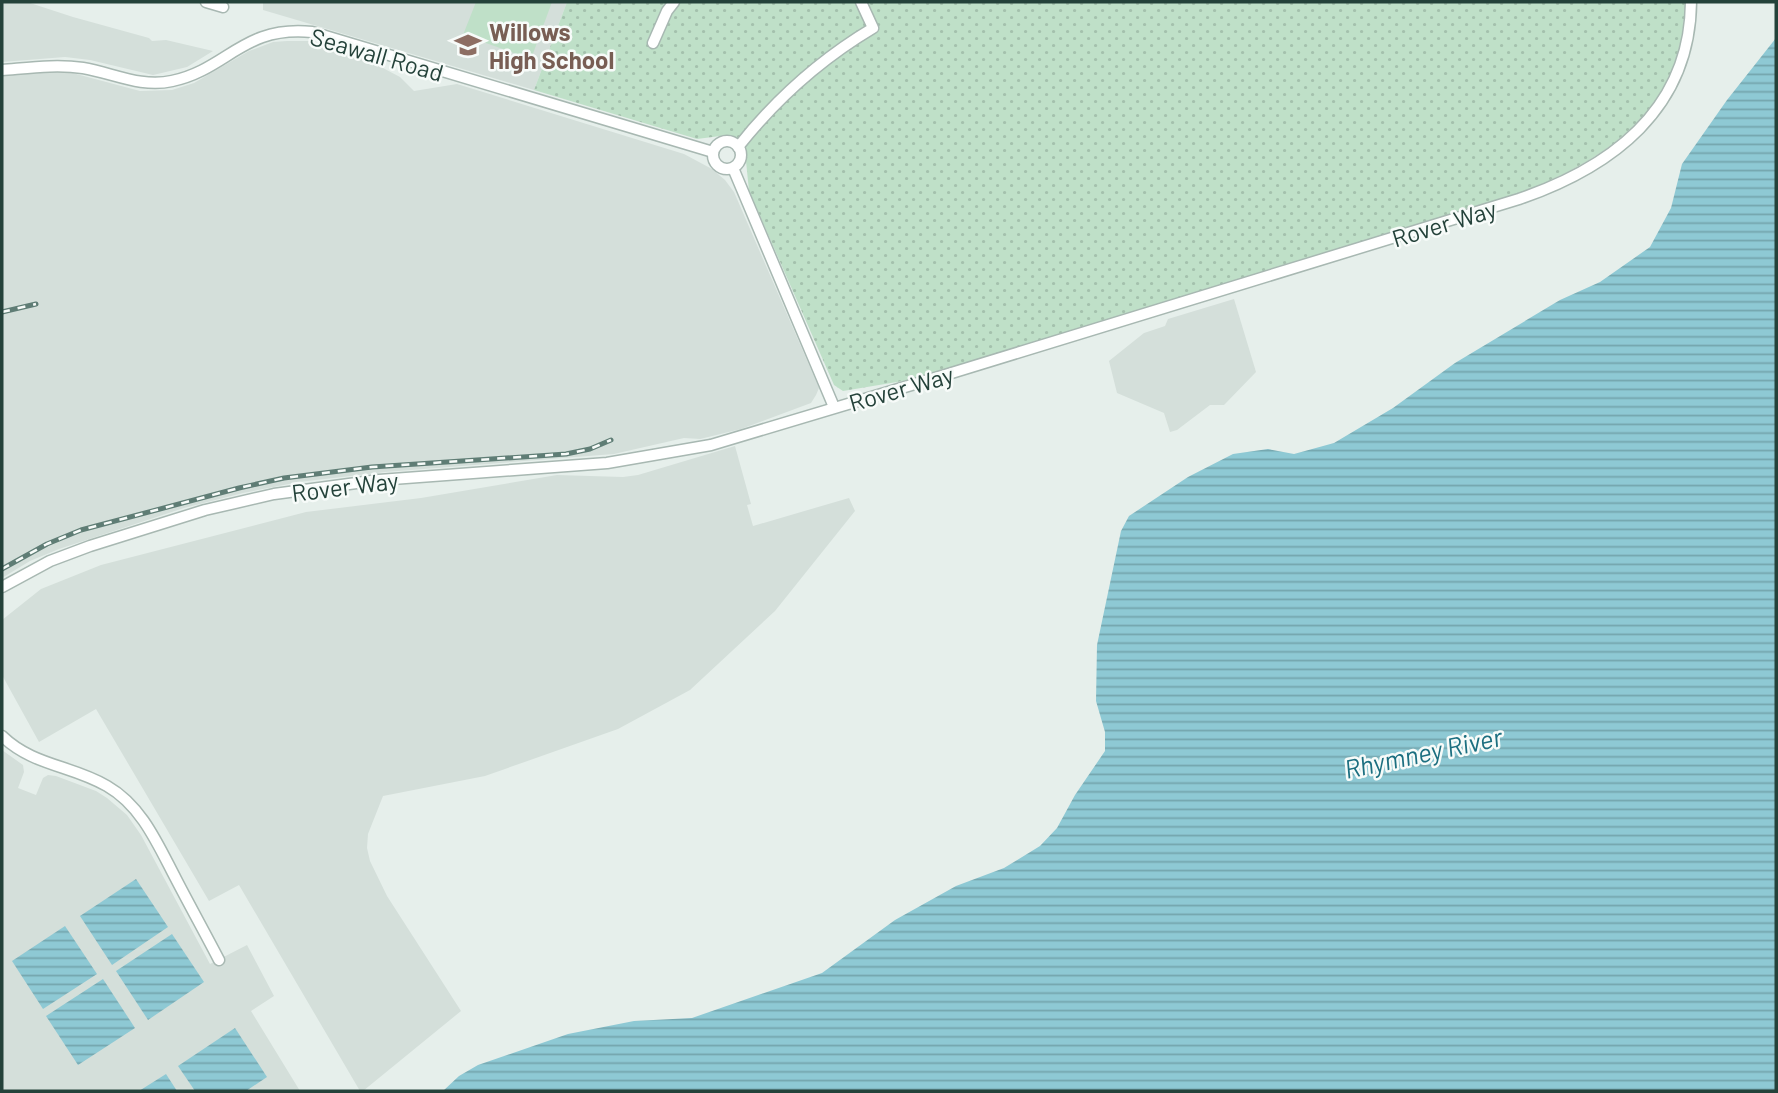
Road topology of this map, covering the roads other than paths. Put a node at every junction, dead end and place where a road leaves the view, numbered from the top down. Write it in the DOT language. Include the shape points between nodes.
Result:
graph roads {
  1 [pos="206,2"];
  2 [pos="674,2"];
  3 [pos="861,2"];
  4 [pos="1691,2"];
  5 [pos="223,7"];
  6 [pos="653,44"];
  7 [pos="2,70"];
  8 [pos="738,146"];
  9 [pos="713,152"];
  10 [pos="733,167"];
  11 [pos="834,407"];
  12 [pos="2,587"];
  13 [pos="2,736"];
  14 [pos="219,960"];
  1 -- 5 [label="street"];
  2 -- 6 [label="street"];
  3 -- 8 [label="street" via="873,28 806,75"];
  4 -- 11 [label="street, Rover Way" via="1686,50 1657,109 1628,140 1564,181 1490,209"];
  7 -- 9 [label="street, Seawall Road" via="69,67 164,83 195,74 254,39 304,32"];
  8 -- 9 [label="street" via="725,141"];
  8 -- 10 [label="street" via="740,159"];
  9 -- 10 [label="street" via="719,166"];
  10 -- 11 [label="street"];
  11 -- 12 [label="street, Rover Way" via="711,445 642,458 379,480 230,503 90,546"];
  13 -- 14 [label="street" via="33,758 107,786 130,804 149,829"];
}
